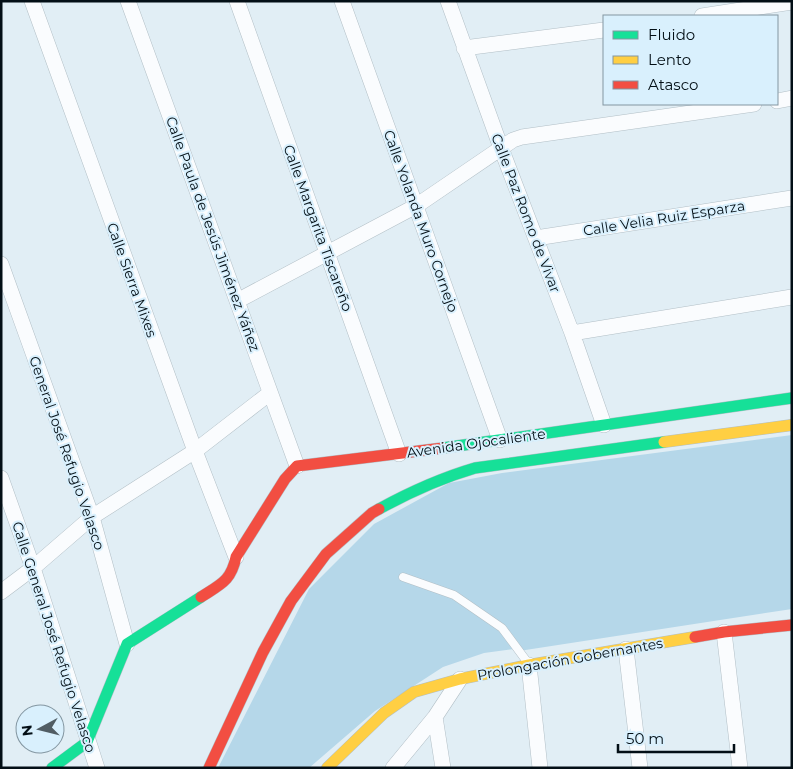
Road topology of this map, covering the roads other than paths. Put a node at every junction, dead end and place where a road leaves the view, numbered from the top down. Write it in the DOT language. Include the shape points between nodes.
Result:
graph roads {
  1 [pos="32,1"];
  2 [pos="128,1"];
  3 [pos="237,1"];
  4 [pos="342,1"];
  5 [pos="448,1"];
  6 [pos="792,2"];
  7 [pos="737,6"];
  8 [pos="706,15"];
  9 [pos="603,30"];
  10 [pos="464,48"];
  11 [pos="792,98"];
  12 [pos="778,100"];
  13 [pos="747,105"];
  14 [pos="501,148"];
  15 [pos="792,198"];
  16 [pos="416,206"];
  17 [pos="536,238"];
  18 [pos="327,254"];
  19 [pos="1,264"];
  20 [pos="792,298"];
  21 [pos="237,301"];
  22 [pos="572,333"];
  23 [pos="270,392"];
  24 [pos="792,398"];
  25 [pos="604,425"];
  26 [pos="792,425"];
  27 [pos="500,440"];
  28 [pos="195,451"];
  29 [pos="399,454"];
  30 [pos="297,466"];
  31 [pos="1,478"];
  32 [pos="92,518"];
  33 [pos="236,557"];
  34 [pos="33,568"];
  35 [pos="403,577"];
  36 [pos="1,592"];
  37 [pos="792,625"];
  38 [pos="724,632"];
  39 [pos="127,644"];
  40 [pos="626,649"];
  41 [pos="529,665"];
  42 [pos="460,679"];
  43 [pos="435,717"];
  44 [pos="88,742"];
  45 [pos="52,768"];
  46 [pos="96,768"];
  47 [pos="209,768"];
  48 [pos="326,768"];
  49 [pos="393,768"];
  50 [pos="443,768"];
  51 [pos="540,768"];
  52 [pos="640,768"];
  53 [pos="740,768"];
  1 -- 28 [label="street, Calle Sierra Mixes"];
  2 -- 21 [label="street, Calle Paula de Jesús Jiménez Yáñez"];
  3 -- 18 [label="street, Calle Margarita Tiscareño"];
  4 -- 16 [label="street, Calle Yolanda Muro Cornejo"];
  5 -- 10 [label="street, Calle Paz Romo de Vivar"];
  6 -- 7 [label="street"];
  7 -- 8 [label="street"];
  9 -- 10 [label="street"];
  10 -- 14 [label="street, Calle Paz Romo de Vivar"];
  11 -- 12 [label="street"];
  13 -- 14 [label="street" via="522,137"];
  14 -- 16 [label="street"];
  14 -- 17 [label="street, Calle Paz Romo de Vivar"];
  15 -- 17 [label="street, Calle Velia Ruiz Esparza"];
  16 -- 18 [label="street"];
  16 -- 27 [label="street, Calle Yolanda Muro Cornejo"];
  17 -- 22 [label="street, Calle Paz Romo de Vivar"];
  18 -- 21 [label="street"];
  18 -- 29 [label="street, Calle Margarita Tiscareño"];
  19 -- 32 [label="street, General José Refugio Velasco"];
  20 -- 22 [label="street"];
  21 -- 23 [label="street, Calle Paula de Jesús Jiménez Yáñez"];
  22 -- 25 [label="street, Calle Paz Romo de Vivar"];
  23 -- 28 [label="street"];
  23 -- 30 [label="street, Calle Paula de Jesús Jiménez Yáñez"];
  24 -- 25 [label="main road, Avenida Ojocaliente"];
  25 -- 27 [label="main road, Avenida Ojocaliente"];
  26 -- 47 [label="main road, Avenida Ojocaliente" via="475,468 412,491 372,513 326,554 286,609"];
  27 -- 29 [label="main road, Avenida Ojocaliente"];
  28 -- 32 [label="street"];
  28 -- 33 [label="street, Calle Sierra Mixes"];
  29 -- 30 [label="main road, Avenida Ojocaliente"];
  30 -- 33 [label="main road" via="285,479"];
  31 -- 34 [label="street, Calle General José Refugio Velasco"];
  32 -- 34 [label="street"];
  32 -- 39 [label="street, General José Refugio Velasco"];
  33 -- 39 [label="main road" via="233,571 224,582"];
  34 -- 36 [label="street"];
  34 -- 44 [label="street, Calle General José Refugio Velasco"];
  35 -- 41 [label="lane" via="454,595 502,628"];
  37 -- 38 [label="main road, Prolongación Gobernantes"];
  38 -- 40 [label="main road, Prolongación Gobernantes"];
  38 -- 53 [label="street"];
  39 -- 44 [label="main road"];
  40 -- 41 [label="main road, Prolongación Gobernantes"];
  40 -- 52 [label="street"];
  41 -- 42 [label="main road, Prolongación Gobernantes"];
  41 -- 51 [label="street"];
  42 -- 43 [label="street, Prolongación Gobernantes"];
  42 -- 48 [label="main road" via="414,692 384,713"];
  43 -- 49 [label="street, Prolongación Gobernantes"];
  43 -- 50 [label="street"];
  44 -- 45 [label="main road"];
  44 -- 46 [label="street, Calle General José Refugio Velasco"];
}
